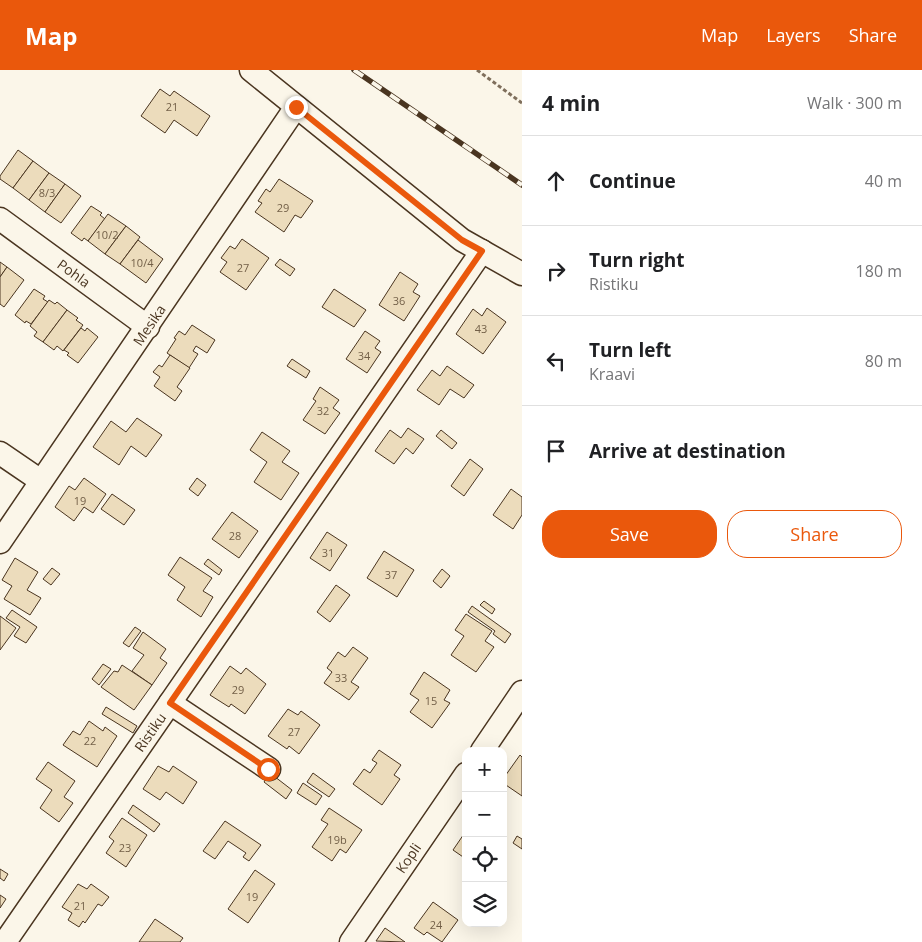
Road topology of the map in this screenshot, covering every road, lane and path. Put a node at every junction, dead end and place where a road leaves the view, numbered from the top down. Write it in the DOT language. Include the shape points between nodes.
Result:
graph roads {
  1 [pos="251,70"];
  2 [pos="477,70"];
  3 [pos="522,102"];
  4 [pos="296,107"];
  5 [pos="0,219"];
  6 [pos="482,251"];
  7 [pos="522,274"];
  8 [pos="148,327"];
  9 [pos="0,453"];
  10 [pos="41,481"];
  11 [pos="0,542"];
  12 [pos="522,692"];
  13 [pos="170,703"];
  14 [pos="485,747"];
  15 [pos="268,769"];
  16 [pos="462,780"];
  17 [pos="5,942"];
  18 [pos="351,942"];
  1 -- 4 [label="street"];
  2 -- 3 [label="path"];
  4 -- 6 [label="street" via="462,240"];
  4 -- 8 [label="street, Mesika"];
  5 -- 8 [label="street, Pohla"];
  6 -- 7 [label="street"];
  6 -- 13 [label="street, Ristiku"];
  8 -- 10 [label="street, Mesika"];
  9 -- 10 [label="street"];
  10 -- 11 [label="street, Mesika"];
  12 -- 14 [label="street"];
  13 -- 15 [label="street"];
  13 -- 17 [label="street, Ristiku"];
  16 -- 18 [label="street, Kopli"];
}
